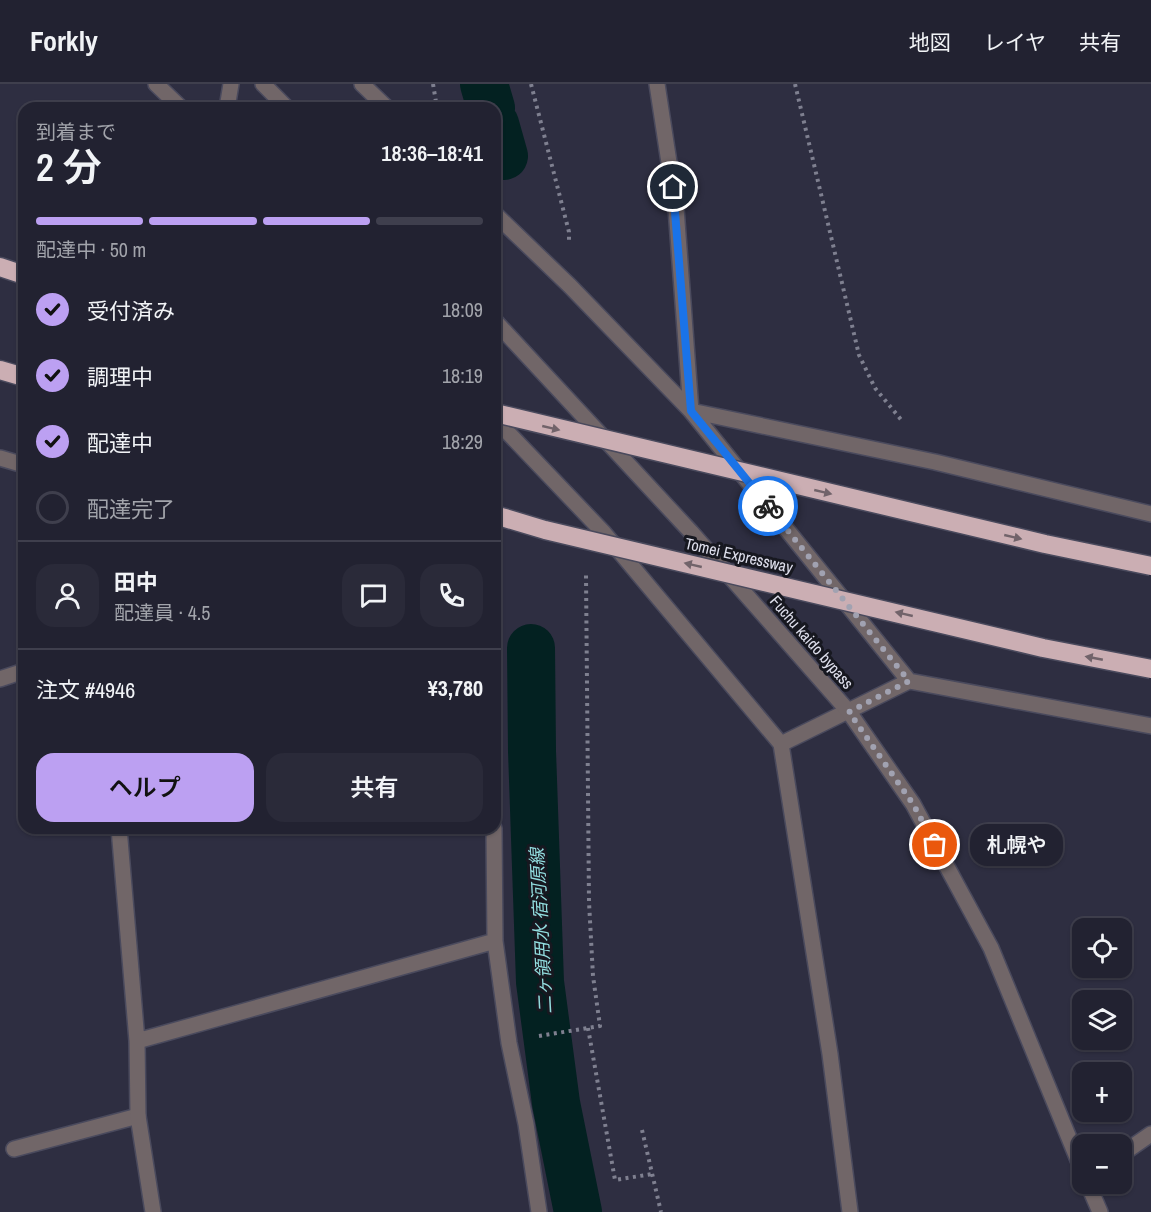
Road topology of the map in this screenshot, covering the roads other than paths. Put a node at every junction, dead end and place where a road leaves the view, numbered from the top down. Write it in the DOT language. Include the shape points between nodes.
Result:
graph roads {
  1 [pos="156,84"];
  2 [pos="231,84"];
  3 [pos="263,84"];
  4 [pos="362,84"];
  5 [pos="657,84"];
  6 [pos="175,102"];
  7 [pos="228,102"];
  8 [pos="281,102"];
  9 [pos="381,102"];
  10 [pos="501,220"];
  11 [pos="0,267"];
  12 [pos="18,273"];
  13 [pos="501,327"];
  14 [pos="0,370"];
  15 [pos="18,375"];
  16 [pos="691,411"];
  17 [pos="501,414"];
  18 [pos="501,425"];
  19 [pos="0,458"];
  20 [pos="18,463"];
  21 [pos="1151,514"];
  22 [pos="501,517"];
  23 [pos="1151,566"];
  24 [pos="1151,669"];
  25 [pos="18,673"];
  26 [pos="0,679"];
  27 [pos="909,681"];
  28 [pos="849,712"];
  29 [pos="1151,726"];
  30 [pos="781,744"];
  31 [pos="119,834"];
  32 [pos="494,834"];
  33 [pos="495,941"];
  34 [pos="136,1041"];
  35 [pos="138,1116"];
  36 [pos="1151,1134"];
  37 [pos="1072,1145"];
  38 [pos="1132,1147"];
  39 [pos="14,1149"];
  40 [pos="1092,1194"];
  41 [pos="153,1212"];
  42 [pos="539,1212"];
  43 [pos="850,1212"];
  44 [pos="1100,1212"];
  1 -- 6 [label="street"];
  2 -- 7 [label="street"];
  3 -- 8 [label="street"];
  4 -- 9 [label="street"];
  5 -- 16 [label="street" via="676,208"];
  10 -- 16 [label="street"];
  11 -- 12 [label="highway"];
  13 -- 28 [label="street, Fuchu kaido bypass" via="691,532"];
  14 -- 15 [label="highway"];
  16 -- 21 [label="street" via="935,462"];
  16 -- 27 [label="street"];
  17 -- 23 [label="highway, one-way, bridge"];
  18 -- 30 [label="street" via="604,533"];
  19 -- 20 [label="street"];
  24 -- 22 [label="highway, Tomei Expressway, one-way, bridge" via="1032,645"];
  25 -- 26 [label="street"];
  27 -- 28 [label="street"];
  27 -- 29 [label="street"];
  28 -- 30 [label="street"];
  28 -- 37 [label="street, Fuchu kaido bypass" via="913,804 991,948"];
  30 -- 43 [label="street" via="830,1054"];
  31 -- 34 [label="street"];
  32 -- 33 [label="street"];
  33 -- 34 [label="street"];
  33 -- 42 [label="street"];
  34 -- 35 [label="street"];
  35 -- 39 [label="street"];
  35 -- 41 [label="street"];
  36 -- 38 [label="street"];
  40 -- 44 [label="street"];
}
